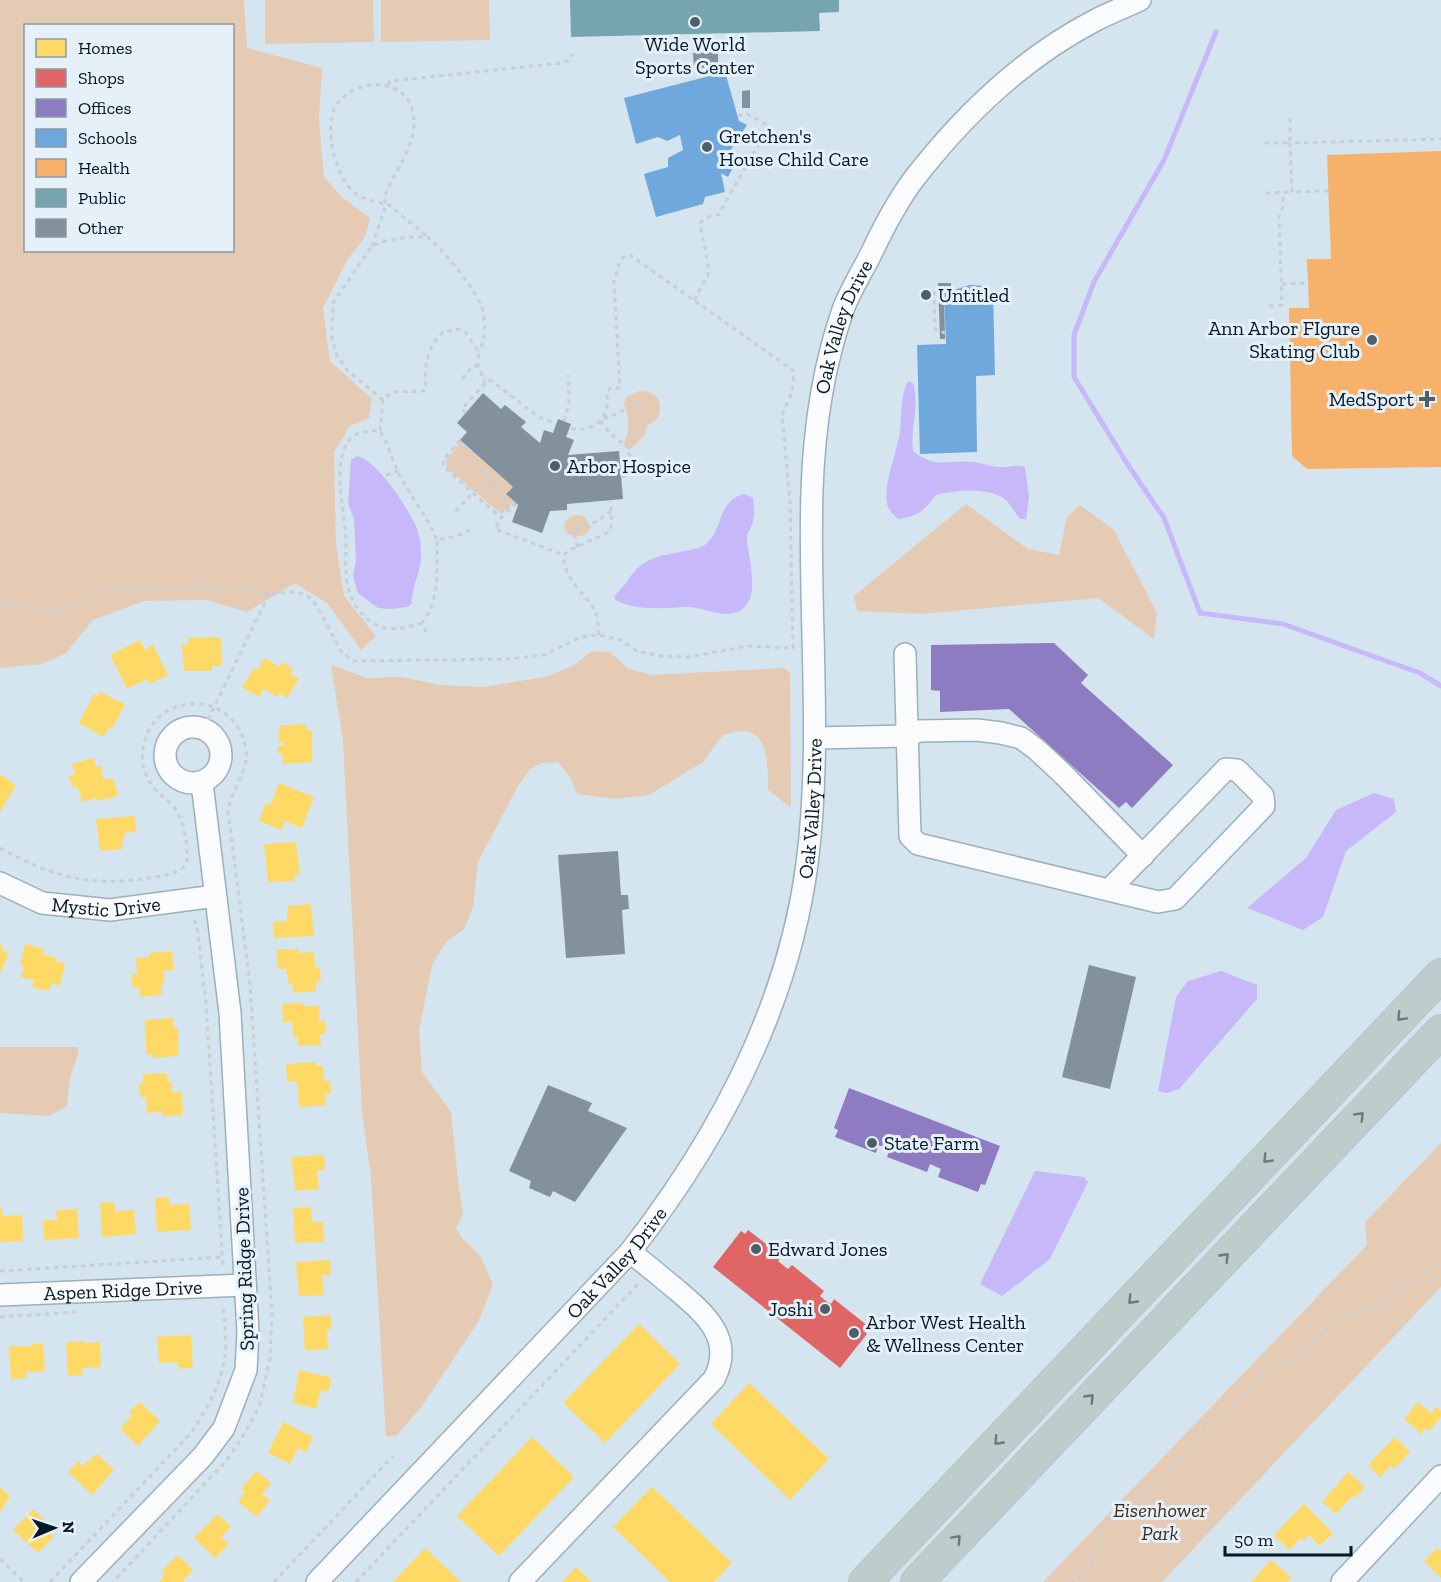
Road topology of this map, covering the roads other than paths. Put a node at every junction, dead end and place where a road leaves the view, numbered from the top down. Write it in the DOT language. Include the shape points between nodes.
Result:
graph roads {
  1 [pos="1140,0"];
  2 [pos="905,654"];
  3 [pos="907,736"];
  4 [pos="815,738"];
  5 [pos="202,783"];
  6 [pos="1143,856"];
  7 [pos="0,884"];
  8 [pos="1109,890"];
  9 [pos="215,896"];
  10 [pos="1441,975"];
  11 [pos="1441,1031"];
  12 [pos="630,1252"];
  13 [pos="245,1285"];
  14 [pos="0,1295"];
  15 [pos="1441,1476"];
  16 [pos="81,1582"];
  17 [pos="317,1582"];
  18 [pos="520,1582"];
  19 [pos="865,1582"];
  20 [pos="916,1582"];
  21 [pos="1342,1582"];
  1 -- 4 [label="street, Oak Valley Drive" via="1093,22 1041,55 970,115 920,171 897,206 845,306 827,368 814,461"];
  2 -- 3 [label="street"];
  3 -- 4 [label="street"];
  3 -- 6 [label="street" via="919,731 977,730 1021,738 1063,774"];
  3 -- 8 [label="street" via="910,836 918,844"];
  4 -- 12 [label="street, Oak Valley Drive" via="806,868 794,930 769,1013 739,1081 702,1149"];
  5 -- 5 [label="street" via="214,775 222,762 221,748 216,737 190,726 168,741 165,754 168,768 178,780"];
  5 -- 9 [label="street, Spring Ridge Drive"];
  6 -- 8 [label="street"];
  6 -- 8 [label="street" via="1226,769 1237,770 1263,796 1264,806 1175,899 1158,902"];
  7 -- 9 [label="street, Mystic Drive" via="42,903 110,910"];
  9 -- 13 [label="street, Spring Ridge Drive" via="230,1013"];
  10 -- 19 [label="highway, one-way"];
  20 -- 11 [label="highway, one-way"];
  12 -- 17 [label="street, Oak Valley Drive"];
  12 -- 18 [label="street" via="712,1323 719,1338 719,1369"];
  13 -- 14 [label="street, Aspen Ridge Drive"];
  13 -- 16 [label="street, Spring Ridge Drive" via="246,1370 224,1428 203,1456"];
  15 -- 21 [label="street"];
}
